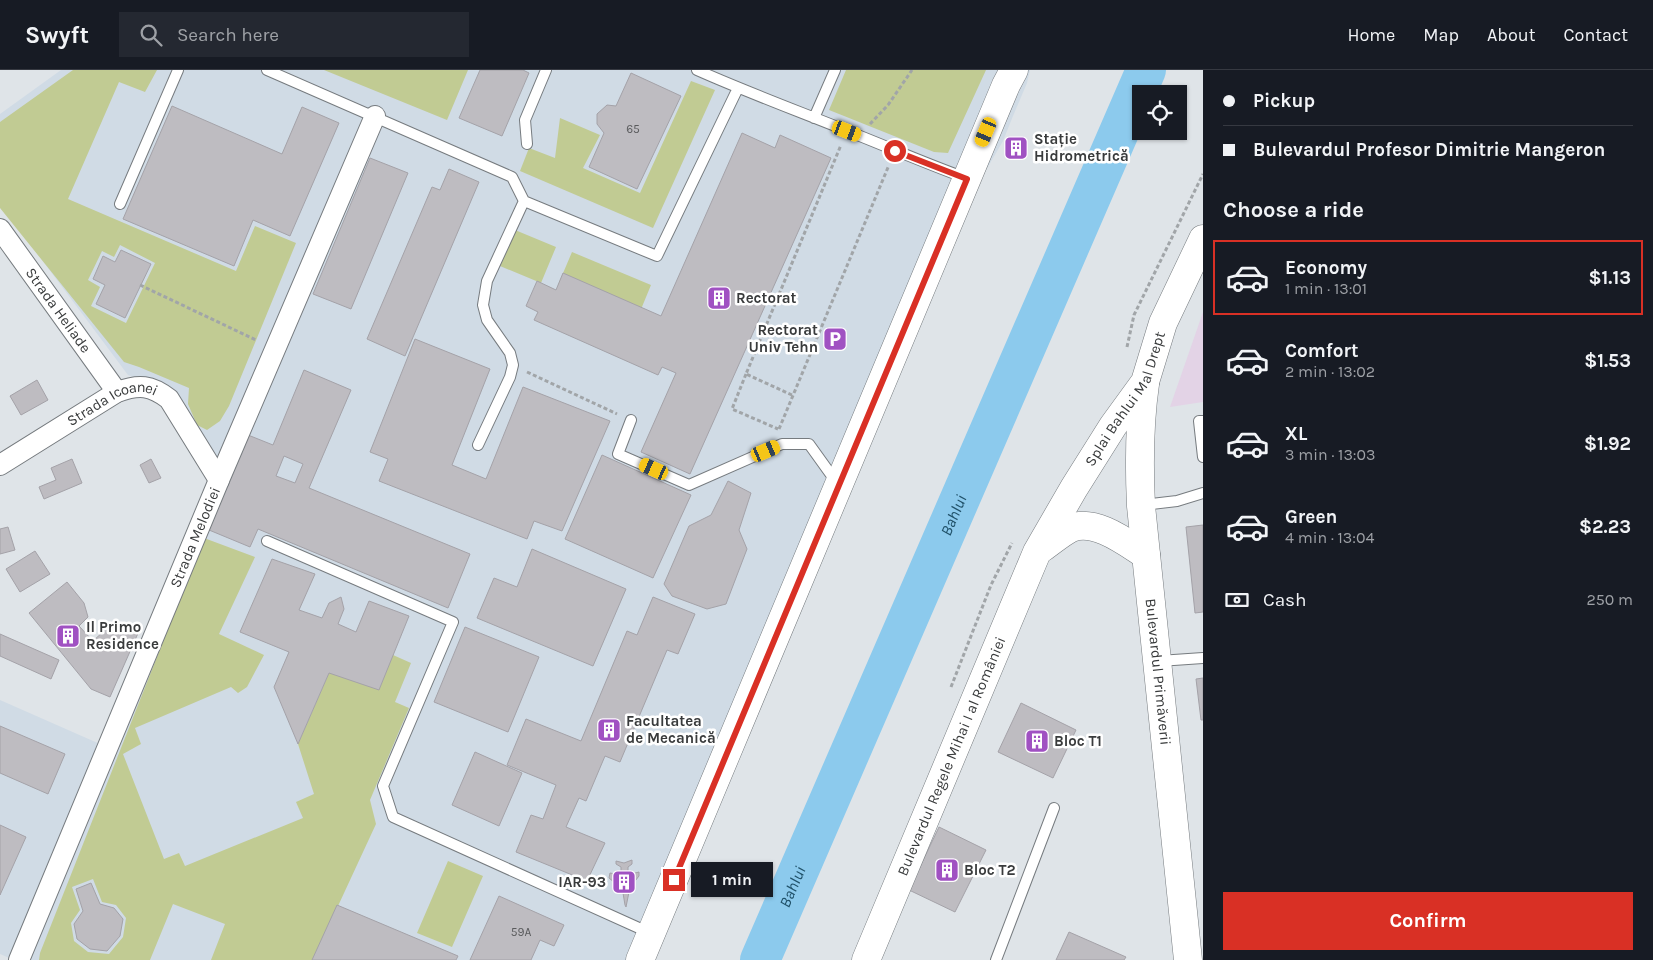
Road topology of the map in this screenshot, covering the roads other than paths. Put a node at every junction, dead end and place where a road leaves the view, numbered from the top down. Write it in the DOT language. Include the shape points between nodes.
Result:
graph roads {
  1 [pos="178,70"];
  2 [pos="267,70"];
  3 [pos="546,70"];
  4 [pos="697,70"];
  5 [pos="835,70"];
  6 [pos="1014,70"];
  7 [pos="738,88"];
  8 [pos="375,116"];
  9 [pos="814,118"];
  10 [pos="527,144"];
  11 [pos="967,179"];
  12 [pos="524,201"];
  13 [pos="120,204"];
  14 [pos="0,228"];
  15 [pos="1203,240"];
  16 [pos="1145,382"];
  17 [pos="117,392"];
  18 [pos="631,420"];
  19 [pos="1203,421"];
  20 [pos="478,445"];
  21 [pos="1203,458"];
  22 [pos="0,466"];
  23 [pos="219,480"];
  24 [pos="839,486"];
  25 [pos="1203,493"];
  26 [pos="1141,506"];
  27 [pos="267,541"];
  28 [pos="1037,552"];
  29 [pos="1146,555"];
  30 [pos="1203,658"];
  31 [pos="1157,661"];
  32 [pos="1054,808"];
  33 [pos="651,933"];
  34 [pos="19,960"];
  35 [pos="640,960"];
  36 [pos="866,960"];
  37 [pos="996,960"];
  38 [pos="1188,960"];
  1 -- 13 [label="lane"];
  2 -- 8 [label="lane"];
  3 -- 10 [label="lane" via="525,120"];
  4 -- 7 [label="lane"];
  5 -- 9 [label="lane"];
  6 -- 11 [label="main road"];
  7 -- 9 [label="lane"];
  7 -- 12 [label="lane" via="657,256"];
  8 -- 12 [label="lane" via="512,177"];
  8 -- 23 [label="street, Strada Melodiei"];
  9 -- 11 [label="lane"];
  11 -- 24 [label="main road"];
  12 -- 20 [label="lane" via="487,282 483,305 487,320 510,353 513,365"];
  14 -- 17 [label="street, Strada Heliade"];
  15 -- 16 [label="main road, Splai Bahlui Mal Drept" via="1163,323"];
  16 -- 26 [label="main road, Bulevardul Primăverii" via="1138,459"];
  16 -- 28 [label="main road, Splai Bahlui Mal Drept" via="1113,426"];
  17 -- 22 [label="street, Strada Icoanei"];
  17 -- 23 [label="street, Strada Icoanei" via="130,387 147,387 158,390 169,399"];
  18 -- 24 [label="lane" via="618,454 689,485 782,444 809,444"];
  19 -- 21 [label="lane" via="1199,421"];
  23 -- 34 [label="street, Strada Melodiei"];
  24 -- 33 [label="main road"];
  25 -- 26 [label="lane"];
  26 -- 29 [label="main road, Bulevardul Primăverii"];
  27 -- 33 [label="lane" via="453,622 383,786 393,817"];
  28 -- 29 [label="main road" via="1072,528 1092,526 1116,536"];
  28 -- 36 [label="main road, Bulevardul Regele Mihai I al României"];
  29 -- 31 [label="main road, Bulevardul Primăverii"];
  30 -- 31 [label="lane"];
  31 -- 38 [label="main road, Bulevardul Primăverii"];
  32 -- 37 [label="lane"];
  33 -- 35 [label="main road"];
}
